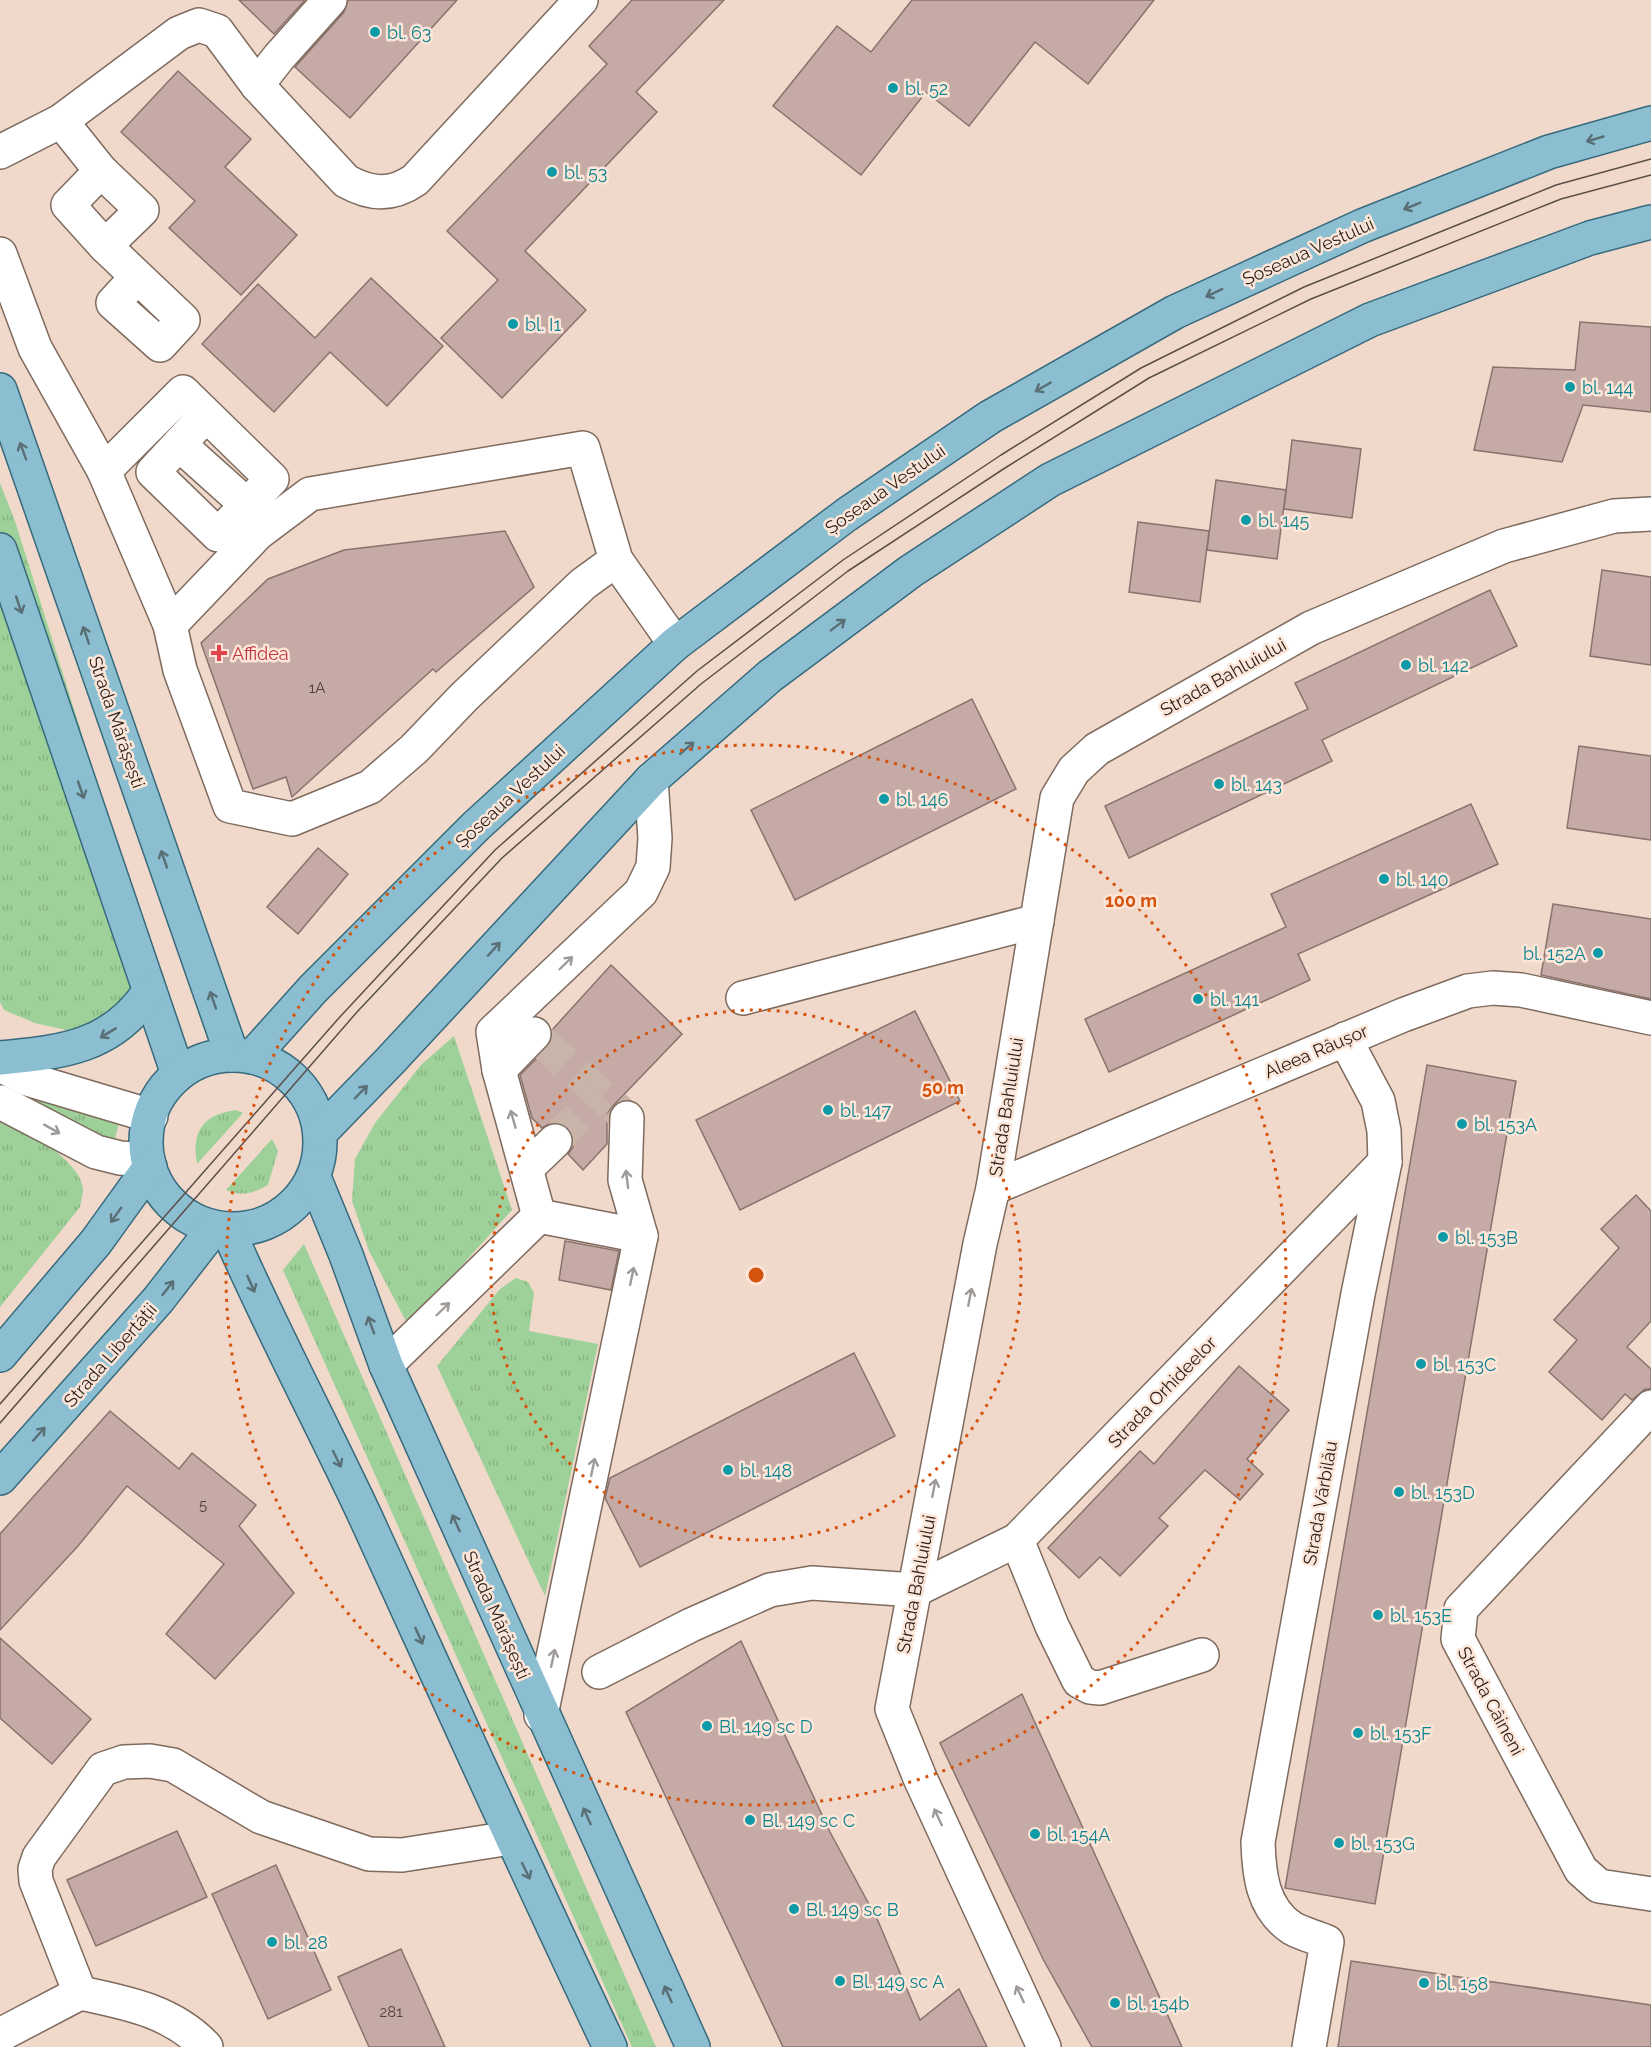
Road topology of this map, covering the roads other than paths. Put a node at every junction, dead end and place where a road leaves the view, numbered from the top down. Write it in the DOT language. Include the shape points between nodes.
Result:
graph roads {
  1 [pos="330,0"];
  2 [pos="581,0"];
  3 [pos="257,85"];
  4 [pos="61,121"];
  5 [pos="1651,123"];
  6 [pos="0,152"];
  7 [pos="100,171"];
  8 [pos="1651,222"];
  9 [pos="105,246"];
  10 [pos="0,254"];
  11 [pos="137,277"];
  12 [pos="0,390"];
  13 [pos="206,415"];
  14 [pos="104,471"];
  15 [pos="1651,514"];
  16 [pos="0,550"];
  17 [pos="616,560"];
  18 [pos="170,625"];
  19 [pos="675,644"];
  20 [pos="651,780"];
  21 [pos="1037,921"];
  22 [pos="149,992"];
  23 [pos="743,998"];
  24 [pos="1651,1018"];
  25 [pos="1345,1039"];
  26 [pos="242,1056"];
  27 [pos="0,1058"];
  28 [pos="0,1065"];
  29 [pos="178,1074"];
  30 [pos="0,1102"];
  31 [pos="151,1116"];
  32 [pos="627,1118"];
  33 [pos="320,1133"];
  34 [pos="555,1141"];
  35 [pos="1385,1162"];
  36 [pos="149,1164"];
  37 [pos="527,1168"];
  38 [pos="314,1178"];
  39 [pos="993,1188"];
  40 [pos="539,1216"];
  41 [pos="221,1229"];
  42 [pos="640,1236"];
  43 [pos="0,1356"];
  44 [pos="386,1365"];
  45 [pos="1651,1407"];
  46 [pos="0,1478"];
  47 [pos="1017,1540"];
  48 [pos="915,1590"];
  49 [pos="1202,1655"];
  50 [pos="599,1672"];
  51 [pos="541,1715"];
  52 [pos="510,1838"];
  53 [pos="1651,1894"];
  54 [pos="80,1993"];
  55 [pos="0,2035"];
  56 [pos="206,2047"];
  57 [pos="610,2047"];
  58 [pos="693,2047"];
  59 [pos="1044,2047"];
  60 [pos="1309,2047"];
  1 -- 3 [label="street"];
  2 -- 3 [label="street" via="472,120 403,188 382,193 364,191 346,181"];
  3 -- 4 [label="street" via="217,31 199,25 179,33"];
  4 -- 6 [label="street"];
  4 -- 7 [label="street"];
  5 -- 19 [label="main road, Șoseaua Vestului, one-way" via="1549,152 1406,208 1175,312 990,417 846,515"];
  7 -- 9 [label="street" via="68,205"];
  7 -- 9 [label="street" via="142,210"];
  20 -- 8 [label="main road, one-way" via="779,669 910,571 1050,480 1370,320 1590,238"];
  9 -- 11 [label="street"];
  10 -- 14 [label="street" via="35,348"];
  26 -- 12 [label="main road, Strada Mărășești, one-way" via="183,914"];
  13 -- 13 [label="street" via="272,479 247,505 180,445"];
  13 -- 14 [label="street" via="183,392"];
  14 -- 18 [label="street"];
  15 -- 21 [label="street, Strada Bahluiului" via="1614,516 1493,550 1311,628 1097,749 1074,770 1057,798"];
  16 -- 22 [label="main road, one-way"];
  17 -- 18 [label="street" via="584,448 310,494 258,533"];
  17 -- 18 [label="street" via="583,585 370,787 292,819 231,806 180,670"];
  17 -- 19 [label="street"];
  19 -- 26 [label="main road, Șoseaua Vestului" via="476,826"];
  33 -- 20 [label="main road, one-way"];
  37 -- 20 [label="street, one-way" via="499,1070 642,892 653,867"];
  21 -- 23 [label="street"];
  21 -- 39 [label="street, Strada Bahluiului"];
  22 -- 27 [label="main road, one-way" via="137,1010 116,1029 90,1043"];
  22 -- 29 [label="main road"];
  24 -- 25 [label="street, Aleea Râușor" via="1521,990 1493,988 1468,990"];
  25 -- 35 [label="street, Strada Vărbilău" via="1378,1101"];
  25 -- 39 [label="street, Aleea Râușor"];
  26 -- 29 [label="main road" via="204,1060"];
  26 -- 33 [label="main road" via="272,1064 297,1083 315,1112"];
  28 -- 31 [label="street" via="27,1079"];
  29 -- 31 [label="main road" via="157,1100"];
  30 -- 36 [label="street, one-way" via="96,1152"];
  31 -- 36 [label="main road" via="147,1131"];
  42 -- 32 [label="street, one-way" via="625,1180"];
  33 -- 38 [label="main road" via="320,1156"];
  34 -- 37 [label="street"];
  35 -- 47 [label="street, Strada Orhideelor"];
  35 -- 60 [label="street, Strada Vărbilău" via="1258,1842 1259,1875 1270,1905 1292,1928 1327,1942"];
  36 -- 41 [label="main road" via="159,1188 173,1206 198,1222"];
  36 -- 43 [label="main road, one-way" via="96,1242"];
  37 -- 40 [label="street"];
  38 -- 41 [label="main road" via="299,1200 279,1217 254,1227"];
  44 -- 38 [label="main road, Strada Mărășești, one-way"];
  48 -- 39 [label="street, Strada Bahluiului, one-way"];
  40 -- 42 [label="street"];
  44 -- 40 [label="street, one-way"];
  46 -- 41 [label="main road, Strada Libertății, one-way"];
  41 -- 52 [label="main road, one-way" via="364,1514"];
  51 -- 42 [label="street, one-way"];
  51 -- 44 [label="main road, Strada Mărășești, one-way"];
  45 -- 53 [label="street, Strada Câineni" via="1461,1609 1458,1639 1581,1870 1599,1886"];
  47 -- 48 [label="street, Strada Orhideelor"];
  47 -- 49 [label="street" via="1079,1681 1100,1688"];
  48 -- 50 [label="street" via="812,1583 770,1590"];
  59 -- 48 [label="street, Strada Bahluiului, one-way" via="892,1709"];
  58 -- 51 [label="main road, Strada Mărășești, one-way"];
  52 -- 54 [label="street" via="402,1855 369,1854 261,1817 173,1765 124,1762 103,1769 39,1857 35,1869 39,1891"];
  52 -- 57 [label="main road, one-way"];
  54 -- 55 [label="street"];
  54 -- 56 [label="street" via="166,2016"];
}
